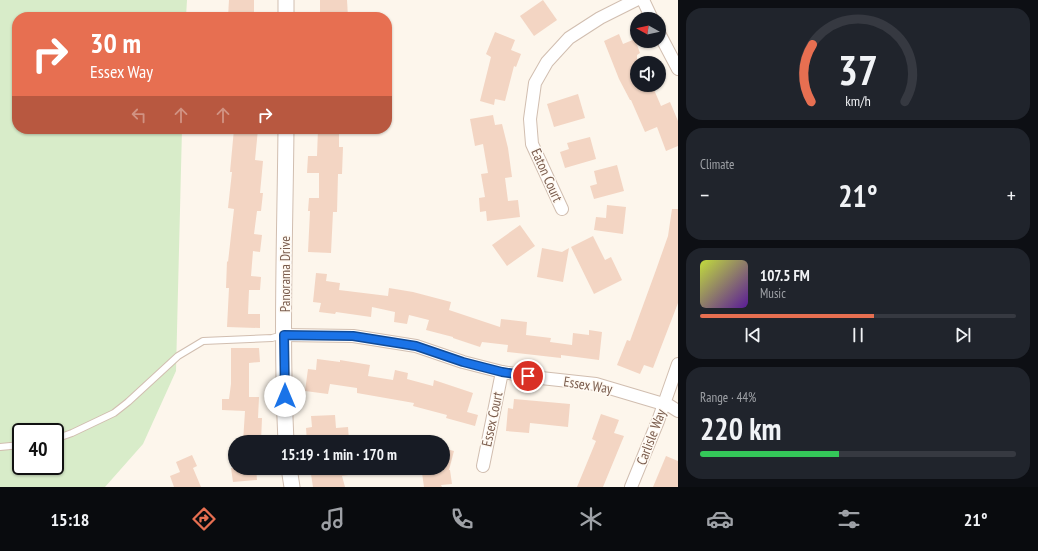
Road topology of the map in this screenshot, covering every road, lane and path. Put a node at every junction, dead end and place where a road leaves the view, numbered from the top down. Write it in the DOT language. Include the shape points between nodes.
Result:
graph roads {
  1 [pos="286,0"];
  2 [pos="636,0"];
  3 [pos="642,0"];
  4 [pos="286,12"];
  5 [pos="648,12"];
  6 [pos="666,46"];
  7 [pos="678,69"];
  8 [pos="286,134"];
  9 [pos="562,209"];
  10 [pos="284,335"];
  11 [pos="678,364"];
  12 [pos="502,372"];
  13 [pos="664,404"];
  14 [pos="678,411"];
  15 [pos="286,435"];
  16 [pos="64,436"];
  17 [pos="12,446"];
  18 [pos="0,447"];
  19 [pos="483,466"];
  20 [pos="290,475"];
  21 [pos="292,487"];
  22 [pos="631,487"];
  1 -- 4 [label="street"];
  2 -- 9 [label="street, Eaton Court" via="600,18 569,38 547,62 535,83 530,119 532,144"];
  3 -- 5 [label="street"];
  6 -- 7 [label="street"];
  8 -- 10 [label="street, Panorama Drive"];
  10 -- 12 [label="street, Essex Way" via="353,336 416,346"];
  10 -- 15 [label="street, Panorama Drive"];
  10 -- 16 [label="lane" via="272,338 203,341 178,356 114,412"];
  11 -- 13 [label="street, Carlisle Way"];
  12 -- 13 [label="street, Essex Way" via="596,384"];
  12 -- 19 [label="street, Essex Court"];
  13 -- 14 [label="street, Essex Way"];
  13 -- 22 [label="street, Carlisle Way"];
  17 -- 18 [label="lane"];
  20 -- 21 [label="street"];
}
